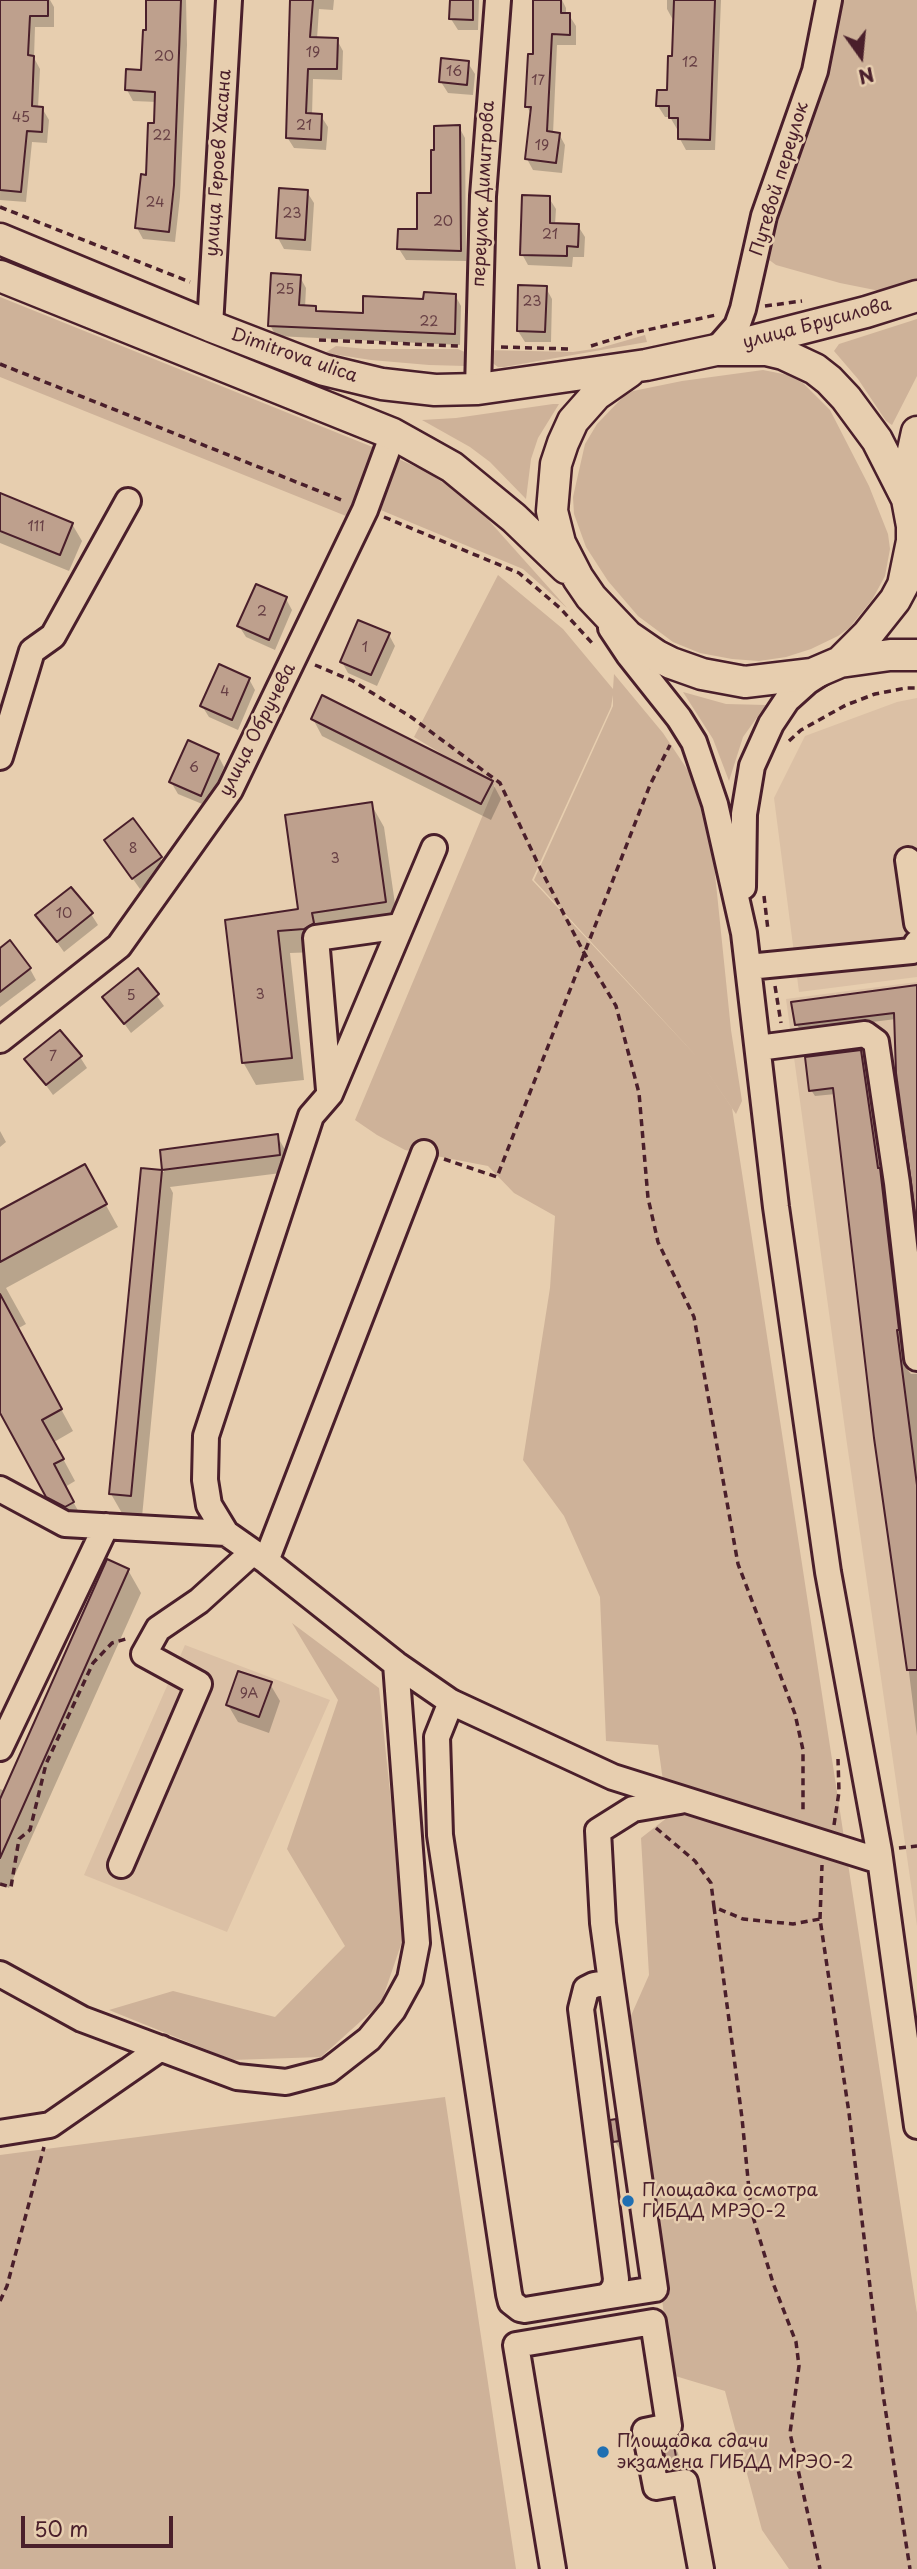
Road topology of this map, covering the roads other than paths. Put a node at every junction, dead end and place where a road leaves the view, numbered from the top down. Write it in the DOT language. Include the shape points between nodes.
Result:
graph roads {
  1 [pos="229,0"];
  2 [pos="498,0"];
  3 [pos="829,0"];
  4 [pos="0,239"];
  5 [pos="0,276"];
  6 [pos="917,296"];
  7 [pos="212,313"];
  8 [pos="716,350"];
  9 [pos="646,365"];
  10 [pos="478,389"];
  11 [pos="917,432"];
  12 [pos="393,434"];
  13 [pos="128,501"];
  14 [pos="909,501"];
  15 [pos="578,578"];
  16 [pos="596,604"];
  17 [pos="917,655"];
  18 [pos="835,664"];
  19 [pos="0,757"];
  20 [pos="434,848"];
  21 [pos="908,860"];
  22 [pos="917,923"];
  23 [pos="401,926"];
  24 [pos="744,933"];
  25 [pos="917,943"];
  26 [pos="748,967"];
  27 [pos="0,1040"];
  28 [pos="758,1048"];
  29 [pos="330,1094"];
  30 [pos="424,1153"];
  31 [pos="917,1358"];
  32 [pos="0,1489"];
  33 [pos="106,1526"];
  34 [pos="226,1533"];
  35 [pos="259,1557"];
  36 [pos="396,1664"];
  37 [pos="451,1702"];
  38 [pos="0,1748"];
  39 [pos="684,1800"];
  40 [pos="880,1861"];
  41 [pos="121,1864"];
  42 [pos="0,1974"];
  43 [pos="611,1982"];
  44 [pos="160,2048"];
  45 [pos="917,2126"];
  46 [pos="0,2133"];
  47 [pos="604,2297"];
  48 [pos="553,2569"];
  49 [pos="701,2569"];
  1 -- 7 [label="street, улица Героев Хасана"];
  2 -- 10 [label="street, переулок Димитрова" via="483,196"];
  3 -- 8 [label="street, Путевой переулок" via="815,71 764,216 743,309 737,326"];
  4 -- 7 [label="main road, Dimitrova ulica"];
  5 -- 12 [label="main road, Dimitrova ulica"];
  6 -- 8 [label="main road, улица Брусилова"];
  7 -- 10 [label="main road, Dimitrova ulica" via="324,370 365,381 435,390"];
  8 -- 9 [label="main road"];
  8 -- 14 [label="main road" via="774,352 822,374 877,440"];
  9 -- 10 [label="main road, Dimitrova ulica"];
  9 -- 15 [label="main road" via="596,395 573,421 556,464 552,511 560,543"];
  11 -- 14 [label="main road"];
  12 -- 15 [label="main road, Dimitrova ulica" via="461,475"];
  12 -- 27 [label="street, улица Обручева" via="366,509 230,790 119,946"];
  13 -- 19 [label="street" via="53,636 32,650"];
  14 -- 18 [label="main road" via="912,541 903,585 868,634"];
  15 -- 16 [label="main road"];
  16 -- 18 [label="main road" via="643,647 702,674 764,681 801,676"];
  16 -- 24 [label="street" via="694,741 715,804"];
  17 -- 18 [label="main road"];
  18 -- 24 [label="street" via="787,700 752,766 744,814"];
  20 -- 23 [label="street"];
  21 -- 22 [label="street"];
  23 -- 29 [label="street"];
  23 -- 29 [label="street" via="316,938"];
  24 -- 26 [label="street"];
  25 -- 26 [label="street" via="912,951"];
  26 -- 28 [label="street"];
  28 -- 31 [label="street" via="865,1034 876,1042"];
  28 -- 40 [label="street" via="775,1207 828,1572"];
  29 -- 34 [label="street" via="311,1116 206,1436 209,1505"];
  30 -- 35 [label="street"];
  32 -- 33 [label="street" via="65,1524"];
  33 -- 34 [label="street"];
  33 -- 38 [label="street"];
  34 -- 35 [label="street"];
  35 -- 36 [label="street"];
  35 -- 41 [label="street" via="158,1629 144,1654 198,1684"];
  36 -- 37 [label="street"];
  36 -- 44 [label="street" via="417,1943 410,1979 393,2010 369,2039 328,2071 286,2082 237,2077"];
  37 -- 39 [label="street" via="612,1777"];
  37 -- 47 [label="street" via="437,1737 440,1835 509,2294 515,2306 525,2310"];
  39 -- 40 [label="street"];
  39 -- 43 [label="street" via="632,1810 598,1831"];
  40 -- 45 [label="street"];
  42 -- 44 [label="street" via="82,2019"];
  43 -- 47 [label="street" via="586,1989 581,2009 616,2279 613,2290"];
  43 -- 47 [label="street" via="625,2082 617,2106 650,2290"];
  44 -- 46 [label="street" via="50,2125"];
  48 -- 49 [label="street" via="516,2345 653,2322 669,2426 645,2431 656,2487 685,2482"];
}
